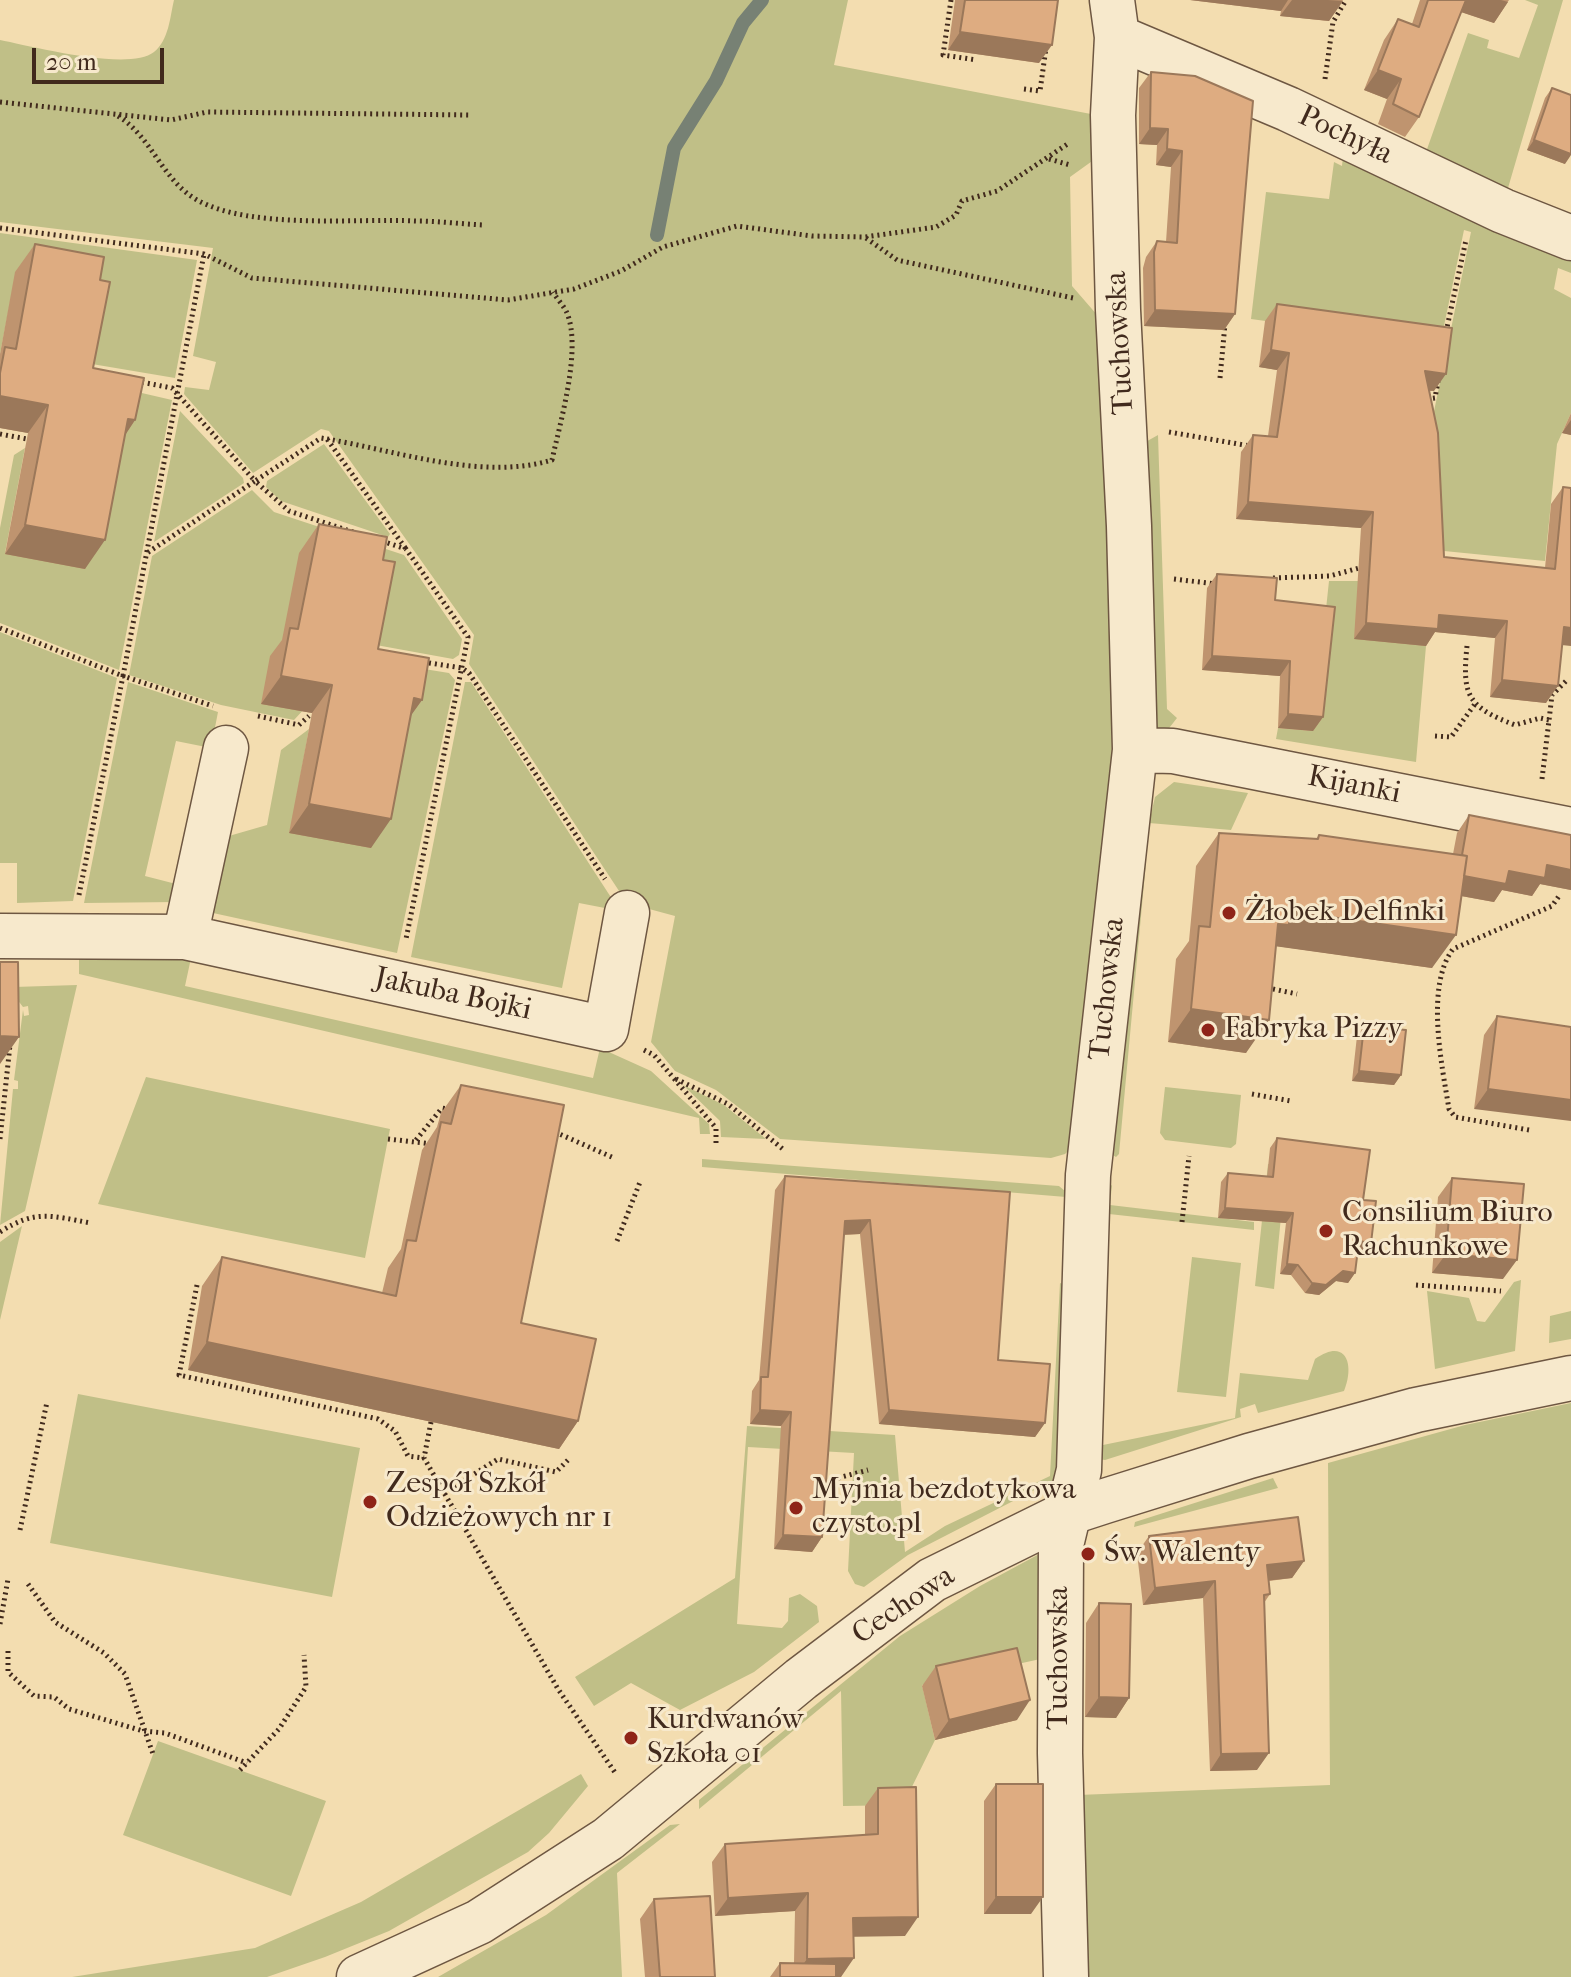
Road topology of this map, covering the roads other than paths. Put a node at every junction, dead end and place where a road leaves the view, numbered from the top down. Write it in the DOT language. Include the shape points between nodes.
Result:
graph roads {
  1 [pos="1114,19"];
  2 [pos="1571,238"];
  3 [pos="233,724"];
  4 [pos="1135,750"];
  5 [pos="1571,830"];
  6 [pos="627,913"];
  7 [pos="0,936"];
  8 [pos="185,937"];
  9 [pos="1571,1378"];
  10 [pos="1068,1513"];
  11 [pos="359,1977"];
  12 [pos="1066,1977"];
  1 -- 2 [label="street, Pochyła" via="1288,109"];
  1 -- 4 [label="street, Tuchowska" via="1118,310"];
  3 -- 8 [label="street"];
  4 -- 5 [label="street, Kijanki" via="1173,751"];
  4 -- 10 [label="street, Tuchowska" via="1088,1167 1079,1470"];
  6 -- 8 [label="street, Jakuba Bojki" via="606,1029"];
  7 -- 8 [label="street, Jakuba Bojki"];
  9 -- 10 [label="street, Cechowa" via="1416,1410"];
  10 -- 11 [label="street, Cechowa" via="932,1580 801,1679 608,1839 479,1922"];
  10 -- 12 [label="street, Tuchowska" via="1060,1577"];
}
